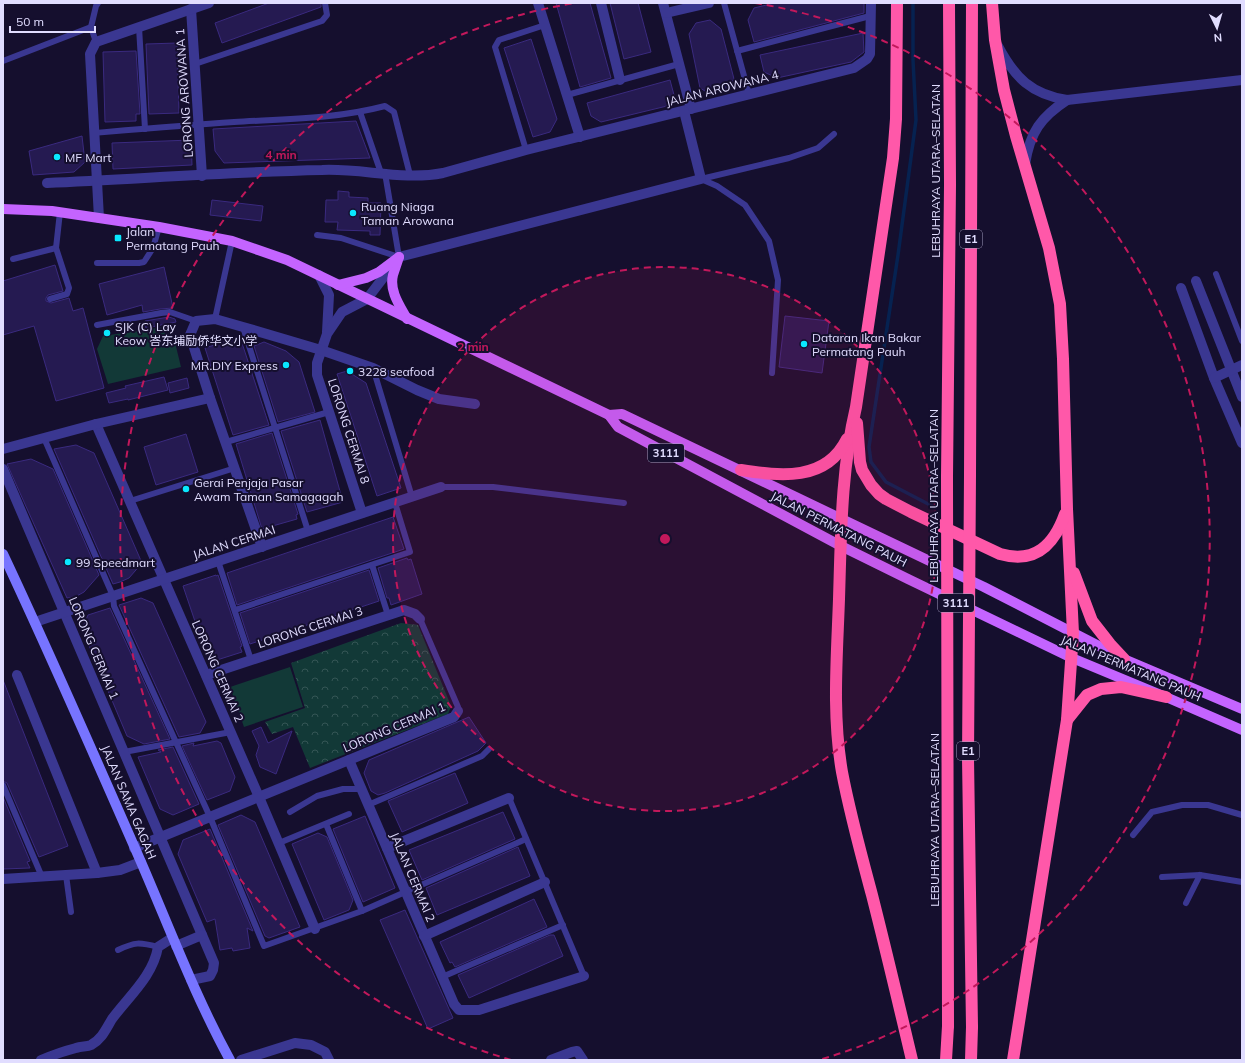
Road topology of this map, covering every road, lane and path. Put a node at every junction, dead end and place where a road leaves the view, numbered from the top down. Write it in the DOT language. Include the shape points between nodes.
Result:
graph roads {
  1 [pos="98,3"];
  2 [pos="209,3"];
  3 [pos="324,3"];
  4 [pos="538,3"];
  5 [pos="601,3"];
  6 [pos="663,3"];
  7 [pos="709,3"];
  8 [pos="724,3"];
  9 [pos="871,3"];
  10 [pos="897,3"];
  11 [pos="949,3"];
  12 [pos="972,3"];
  13 [pos="992,3"];
  14 [pos="191,9"];
  15 [pos="666,13"];
  16 [pos="870,16"];
  17 [pos="545,25"];
  18 [pos="91,27"];
  19 [pos="139,27"];
  20 [pos="995,40"];
  21 [pos="96,42"];
  22 [pos="737,51"];
  23 [pos="3,61"];
  24 [pos="195,64"];
  25 [pos="679,64"];
  26 [pos="620,80"];
  27 [pos="1242,80"];
  28 [pos="749,94"];
  29 [pos="567,95"];
  30 [pos="1067,100"];
  31 [pos="687,110"];
  32 [pos="360,112"];
  33 [pos="199,124"];
  34 [pos="145,129"];
  35 [pos="94,133"];
  36 [pos="834,134"];
  37 [pos="580,137"];
  38 [pos="526,150"];
  39 [pos="1024,164"];
  40 [pos="383,173"];
  41 [pos="410,175"];
  42 [pos="202,176"];
  43 [pos="701,179"];
  44 [pos="96,181"];
  45 [pos="47,183"];
  46 [pos="3,203"];
  47 [pos="3,209"];
  48 [pos="56,211"];
  49 [pos="99,218"];
  50 [pos="159,226"];
  51 [pos="317,235"];
  52 [pos="232,241"];
  53 [pos="56,248"];
  54 [pos="399,257"];
  55 [pos="13,259"];
  56 [pos="97,263"];
  57 [pos="1216,274"];
  58 [pos="319,276"];
  59 [pos="1196,281"];
  60 [pos="338,285"];
  61 [pos="1181,288"];
  62 [pos="50,299"];
  63 [pos="367,299"];
  64 [pos="215,319"];
  65 [pos="407,319"];
  66 [pos="196,321"];
  67 [pos="97,325"];
  68 [pos="243,327"];
  69 [pos="327,334"];
  70 [pos="1242,341"];
  71 [pos="321,350"];
  72 [pos="1242,365"];
  73 [pos="373,368"];
  74 [pos="1231,370"];
  75 [pos="772,373"];
  76 [pos="1214,378"];
  77 [pos="1242,397"];
  78 [pos="210,398"];
  79 [pos="475,404"];
  80 [pos="856,407"];
  81 [pos="329,412"];
  82 [pos="609,415"];
  83 [pos="96,424"];
  84 [pos="276,428"];
  85 [pos="850,434"];
  86 [pos="44,438"];
  87 [pos="226,442"];
  88 [pos="1242,443"];
  89 [pos="3,449"];
  90 [pos="235,468"];
  91 [pos="3,469"];
  92 [pos="741,470"];
  93 [pos="441,488"];
  94 [pos="412,497"];
  95 [pos="130,501"];
  96 [pos="395,503"];
  97 [pos="624,503"];
  98 [pos="1067,509"];
  99 [pos="362,513"];
  100 [pos="842,518"];
  101 [pos="308,531"];
  102 [pos="841,546"];
  103 [pos="262,547"];
  104 [pos="3,554"];
  105 [pos="218,561"];
  106 [pos="1070,564"];
  107 [pos="372,565"];
  108 [pos="164,579"];
  109 [pos="113,596"];
  110 [pos="235,610"];
  111 [pos="64,612"];
  112 [pos="388,615"];
  113 [pos="420,619"];
  114 [pos="35,622"];
  115 [pos="1074,633"];
  116 [pos="1072,658"];
  117 [pos="1124,659"];
  118 [pos="251,660"];
  119 [pos="18,675"];
  120 [pos="206,675"];
  121 [pos="1166,697"];
  122 [pos="1242,708"];
  123 [pos="458,711"];
  124 [pos="1067,720"];
  125 [pos="1242,730"];
  126 [pos="231,732"];
  127 [pos="176,742"];
  128 [pos="489,749"];
  129 [pos="124,752"];
  130 [pos="349,760"];
  131 [pos="3,785"];
  132 [pos="361,789"];
  133 [pos="259,797"];
  134 [pos="509,798"];
  135 [pos="368,805"];
  136 [pos="290,812"];
  137 [pos="349,814"];
  138 [pos="1242,815"];
  139 [pos="210,817"];
  140 [pos="326,824"];
  141 [pos="1132,835"];
  142 [pos="160,837"];
  143 [pos="526,839"];
  144 [pos="279,843"];
  145 [pos="134,848"];
  146 [pos="386,848"];
  147 [pos="141,862"];
  148 [pos="97,873"];
  149 [pos="66,875"];
  150 [pos="1200,875"];
  151 [pos="42,877"];
  152 [pos="1162,877"];
  153 [pos="3,879"];
  154 [pos="545,882"];
  155 [pos="1242,882"];
  156 [pos="405,892"];
  157 [pos="1186,903"];
  158 [pos="362,911"];
  159 [pos="70,912"];
  160 [pos="563,925"];
  161 [pos="315,929"];
  162 [pos="202,935"];
  163 [pos="424,936"];
  164 [pos="174,942"];
  165 [pos="158,947"];
  166 [pos="118,950"];
  167 [pos="584,976"];
  168 [pos="442,977"];
  169 [pos="191,980"];
  170 [pos="41,1060"];
  171 [pos="230,1060"];
  172 [pos="241,1060"];
  173 [pos="329,1060"];
  174 [pos="550,1060"];
  175 [pos="583,1060"];
  176 [pos="912,1060"];
  177 [pos="946,1060"];
  178 [pos="971,1060"];
  179 [pos="1013,1060"];
  1 -- 18 [label="lane"];
  2 -- 14 [label="street"];
  3 -- 24 [label="lane" via="327,15 322,21"];
  4 -- 17 [label="street"];
  5 -- 26 [label="street"];
  6 -- 15 [label="street"];
  7 -- 15 [label="street"];
  8 -- 22 [label="lane"];
  9 -- 16 [label="street, JALAN AROWANA 4"];
  10 -- 80 [label="highway" via="893,158"];
  11 -- 177 [label="highway, LEBUHRAYA UTARA–SELATAN / E1, bridge"];
  12 -- 178 [label="highway, E1, bridge" via="968,758"];
  13 -- 20 [label="highway"];
  14 -- 19 [label="street"];
  14 -- 24 [label="street, LORONG AROWANA 1"];
  15 -- 25 [label="street"];
  16 -- 22 [label="lane"];
  16 -- 28 [label="street, JALAN AROWANA 4" via="870,54 854,68"];
  17 -- 29 [label="street"];
  17 -- 38 [label="lane" via="499,40 496,47"];
  18 -- 21 [label="lane"];
  18 -- 23 [label="lane"];
  19 -- 21 [label="street"];
  19 -- 34 [label="lane"];
  20 -- 30 [label="street" via="1010,68 1019,78 1042,93"];
  20 -- 39 [label="highway" via="1004,90"];
  21 -- 35 [label="street" via="90,54"];
  22 -- 28 [label="lane"];
  24 -- 33 [label="street, LORONG AROWANA 1"];
  25 -- 26 [label="lane"];
  25 -- 31 [label="street"];
  26 -- 29 [label="lane"];
  27 -- 30 [label="street"];
  28 -- 31 [label="street, JALAN AROWANA 4"];
  29 -- 37 [label="street"];
  30 -- 39 [label="street" via="1051,110 1035,131"];
  31 -- 37 [label="street, JALAN AROWANA 4"];
  31 -- 43 [label="street"];
  32 -- 33 [label="lane" via="316,118"];
  32 -- 40 [label="lane"];
  32 -- 41 [label="lane" via="385,106 394,112"];
  33 -- 34 [label="lane"];
  33 -- 42 [label="street, LORONG AROWANA 1"];
  34 -- 35 [label="lane"];
  35 -- 44 [label="street"];
  36 -- 43 [label="lane" via="818,148 789,158"];
  37 -- 38 [label="street, JALAN AROWANA 4"];
  38 -- 41 [label="street" via="443,173"];
  39 -- 98 [label="highway" via="1049,248 1060,304"];
  40 -- 41 [label="street"];
  40 -- 42 [label="street" via="324,170"];
  40 -- 54 [label="lane"];
  42 -- 44 [label="street"];
  43 -- 54 [label="street"];
  43 -- 75 [label="lane" via="717,186 745,205 769,241 778,280"];
  44 -- 45 [label="street"];
  44 -- 49 [label="street"];
  46 -- 48 [label="main road"];
  47 -- 48 [label="main road, JALAN PERMATANG PAUH / 3111"];
  48 -- 49 [label="main road, JALAN PERMATANG PAUH / 3111"];
  48 -- 53 [label="lane"];
  49 -- 50 [label="main road, JALAN PERMATANG PAUH / 3111"];
  50 -- 52 [label="main road, JALAN PERMATANG PAUH / 3111"];
  50 -- 56 [label="lane" via="153,248 144,262"];
  51 -- 54 [label="lane" via="341,238"];
  52 -- 58 [label="main road, JALAN PERMATANG PAUH / 3111" via="287,260"];
  52 -- 64 [label="lane"];
  53 -- 55 [label="lane"];
  53 -- 62 [label="lane" via="69,288 67,294"];
  54 -- 60 [label="main road" via="366,278"];
  54 -- 63 [label="street"];
  54 -- 65 [label="main road" via="393,276 393,289"];
  57 -- 70 [label="lane"];
  58 -- 60 [label="main road, JALAN PERMATANG PAUH / 3111"];
  58 -- 69 [label="street, LORONG CERMAI 8" via="329,295"];
  59 -- 74 [label="street"];
  60 -- 63 [label="main road, JALAN PERMATANG PAUH / 3111"];
  61 -- 76 [label="street"];
  63 -- 65 [label="main road, JALAN PERMATANG PAUH / 3111"];
  63 -- 69 [label="street, LORONG CERMAI 8" via="342,312"];
  64 -- 66 [label="street"];
  64 -- 68 [label="street"];
  65 -- 82 [label="main road, JALAN PERMATANG PAUH / 3111"];
  66 -- 67 [label="lane" via="170,312"];
  66 -- 78 [label="street" via="190,335"];
  68 -- 71 [label="street"];
  68 -- 84 [label="lane"];
  69 -- 71 [label="street, LORONG CERMAI 8"];
  71 -- 73 [label="street"];
  71 -- 81 [label="street, LORONG CERMAI 8" via="317,375"];
  72 -- 74 [label="street"];
  73 -- 79 [label="street" via="439,399"];
  73 -- 94 [label="lane"];
  74 -- 76 [label="street"];
  74 -- 77 [label="street"];
  76 -- 88 [label="street"];
  78 -- 83 [label="street"];
  78 -- 87 [label="street"];
  80 -- 85 [label="highway"];
  80 -- 98 [label="highway" via="860,462 871,485 886,499 956,534 1009,557 1028,556 1053,539"];
  81 -- 84 [label="lane"];
  81 -- 99 [label="street, LORONG CERMAI 8"];
  82 -- 92 [label="main road, JALAN PERMATANG PAUH / 3111" via="622,414"];
  82 -- 102 [label="main road, JALAN PERMATANG PAUH / 3111" via="618,427"];
  83 -- 86 [label="street"];
  83 -- 95 [label="street, LORONG CERMAI 2"];
  84 -- 87 [label="lane"];
  84 -- 101 [label="lane"];
  85 -- 92 [label="highway" via="837,456 814,470 783,474"];
  85 -- 100 [label="highway"];
  86 -- 89 [label="street"];
  86 -- 109 [label="lane"];
  87 -- 90 [label="street"];
  90 -- 95 [label="lane"];
  90 -- 103 [label="street"];
  91 -- 111 [label="street, LORONG CERMAI 1"];
  92 -- 100 [label="main road, JALAN PERMATANG PAUH / 3111"];
  93 -- 94 [label="street, JALAN CERMAI"];
  93 -- 97 [label="lane" via="493,487"];
  94 -- 96 [label="street, JALAN CERMAI"];
  95 -- 108 [label="street, LORONG CERMAI 2"];
  96 -- 99 [label="street, JALAN CERMAI"];
  96 -- 107 [label="lane" via="410,552"];
  98 -- 106 [label="highway"];
  99 -- 101 [label="street, JALAN CERMAI"];
  100 -- 102 [label="highway"];
  100 -- 115 [label="main road, JALAN PERMATANG PAUH / 3111"];
  101 -- 103 [label="street, JALAN CERMAI"];
  102 -- 116 [label="main road, JALAN PERMATANG PAUH / 3111"];
  102 -- 176 [label="highway" via="835,705 842,771"];
  103 -- 105 [label="street, JALAN CERMAI"];
  104 -- 114 [label="street, JALAN SAMA GAGAH"];
  105 -- 108 [label="street, JALAN CERMAI"];
  105 -- 110 [label="lane"];
  106 -- 115 [label="highway"];
  106 -- 117 [label="highway" via="1092,621"];
  107 -- 110 [label="lane"];
  107 -- 112 [label="lane"];
  108 -- 109 [label="street, JALAN CERMAI"];
  108 -- 120 [label="street, LORONG CERMAI 2"];
  109 -- 111 [label="street, JALAN CERMAI"];
  109 -- 127 [label="lane" via="114,606"];
  110 -- 118 [label="lane"];
  111 -- 114 [label="street, JALAN CERMAI"];
  111 -- 129 [label="street, LORONG CERMAI 1"];
  112 -- 113 [label="street, LORONG CERMAI 3" via="404,610 416,614"];
  112 -- 118 [label="street, LORONG CERMAI 3"];
  113 -- 123 [label="lane"];
  114 -- 145 [label="street, JALAN SAMA GAGAH"];
  115 -- 116 [label="highway"];
  115 -- 117 [label="main road, JALAN PERMATANG PAUH / 3111"];
  116 -- 121 [label="main road, JALAN PERMATANG PAUH / 3111"];
  116 -- 124 [label="highway"];
  117 -- 122 [label="main road, JALAN PERMATANG PAUH / 3111"];
  118 -- 120 [label="street, LORONG CERMAI 3"];
  119 -- 148 [label="street"];
  120 -- 126 [label="street, LORONG CERMAI 2"];
  121 -- 124 [label="highway" via="1121,687 1102,689 1087,695"];
  121 -- 125 [label="main road, JALAN PERMATANG PAUH / 3111"];
  123 -- 130 [label="street, LORONG CERMAI 1" via="454,717"];
  124 -- 179 [label="highway"];
  126 -- 127 [label="lane"];
  126 -- 133 [label="street, LORONG CERMAI 2"];
  127 -- 129 [label="lane"];
  127 -- 139 [label="lane"];
  128 -- 135 [label="lane" via="482,756"];
  129 -- 142 [label="street, LORONG CERMAI 1"];
  130 -- 132 [label="street, JALAN CERMAI 2"];
  130 -- 133 [label="street, LORONG CERMAI 1"];
  131 -- 151 [label="lane"];
  132 -- 135 [label="street, JALAN CERMAI 2"];
  132 -- 136 [label="lane" via="343,789 317,796"];
  133 -- 139 [label="street, LORONG CERMAI 1"];
  133 -- 144 [label="street, LORONG CERMAI 2"];
  134 -- 143 [label="lane"];
  134 -- 146 [label="street"];
  135 -- 146 [label="street, JALAN CERMAI 2"];
  137 -- 140 [label="lane"];
  138 -- 141 [label="lane" via="1208,805 1182,804 1152,812"];
  139 -- 142 [label="street, LORONG CERMAI 1"];
  139 -- 161 [label="lane" via="264,946"];
  140 -- 144 [label="lane"];
  140 -- 158 [label="lane"];
  142 -- 145 [label="street, LORONG CERMAI 1"];
  142 -- 162 [label="street, LORONG CERMAI 1"];
  143 -- 154 [label="lane"];
  143 -- 156 [label="lane"];
  144 -- 161 [label="street, LORONG CERMAI 2"];
  145 -- 147 [label="street, JALAN SAMA GAGAH"];
  146 -- 156 [label="street, JALAN CERMAI 2"];
  147 -- 148 [label="street" via="120,870"];
  147 -- 164 [label="street, JALAN SAMA GAGAH"];
  148 -- 149 [label="street"];
  149 -- 151 [label="street"];
  149 -- 159 [label="lane"];
  150 -- 152 [label="lane"];
  150 -- 155 [label="lane"];
  150 -- 157 [label="lane"];
  151 -- 153 [label="street"];
  154 -- 160 [label="lane"];
  154 -- 163 [label="street"];
  156 -- 158 [label="lane"];
  156 -- 163 [label="street, JALAN CERMAI 2"];
  158 -- 161 [label="lane"];
  160 -- 167 [label="lane"];
  160 -- 168 [label="lane"];
  162 -- 164 [label="street"];
  162 -- 169 [label="street, LORONG CERMAI 1" via="214,963 213,970 210,976"];
  163 -- 168 [label="street, JALAN CERMAI 2"];
  164 -- 165 [label="street"];
  164 -- 169 [label="street, JALAN SAMA GAGAH"];
  165 -- 166 [label="lane" via="142,942"];
  165 -- 170 [label="street" via="156,957 142,982 99,1040 89,1046 57,1053"];
  167 -- 168 [label="street, JALAN CERMAI 2" via="479,1010 459,1010"];
  169 -- 171 [label="street, JALAN SAMA GAGAH" via="211,1026"];
  172 -- 173 [label="street" via="295,1042 311,1044 325,1052"];
  174 -- 175 [label="street" via="577,1051"];
}
